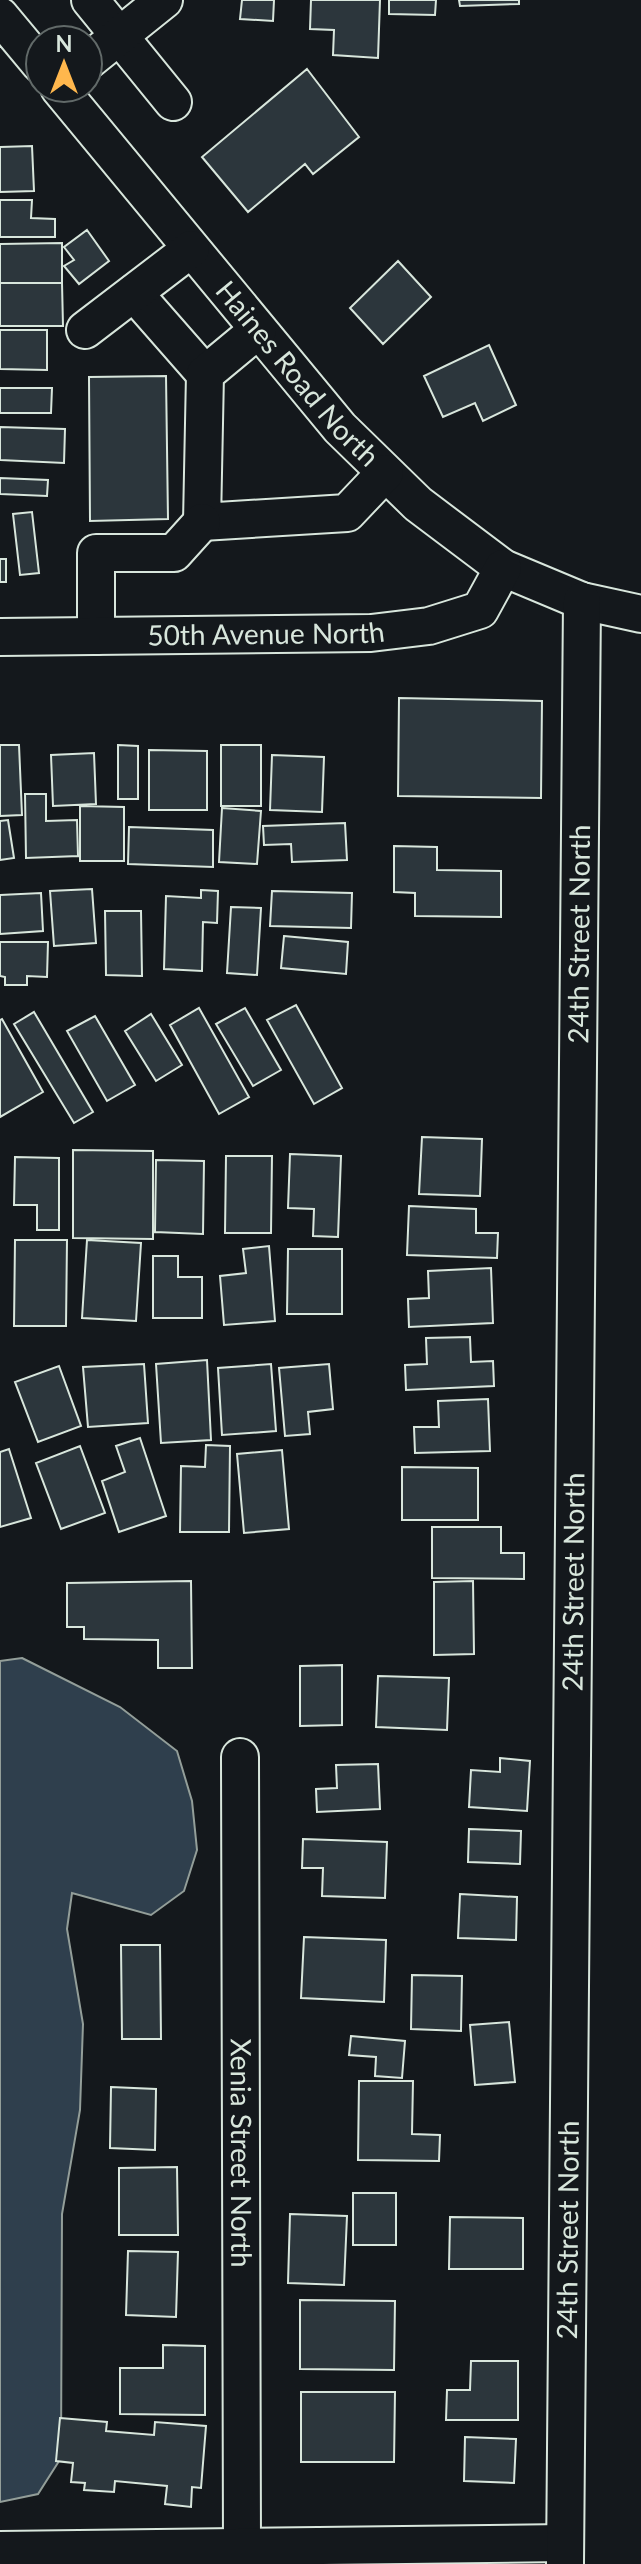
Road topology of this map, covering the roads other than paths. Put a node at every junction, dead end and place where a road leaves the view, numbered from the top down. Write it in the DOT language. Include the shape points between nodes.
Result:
graph roads {
  1 [pos="90,0"];
  2 [pos="164,0"];
  3 [pos="0,16"];
  4 [pos="120,36"];
  5 [pos="24,45"];
  6 [pos="104,48"];
  7 [pos="173,102"];
  8 [pos="72,104"];
  9 [pos="191,249"];
  10 [pos="134,293"];
  11 [pos="85,330"];
  12 [pos="258,330"];
  13 [pos="205,374"];
  14 [pos="385,473"];
  15 [pos="202,522"];
  16 [pos="503,568"];
  17 [pos="582,601"];
  18 [pos="641,614"];
  19 [pos="96,636"];
  20 [pos="0,637"];
  21 [pos="240,1757"];
  22 [pos="242,2547"];
  23 [pos="0,2550"];
  24 [pos="565,2554"];
  1 -- 4 [label="street"];
  2 -- 4 [label="street"];
  3 -- 5 [label="street"];
  4 -- 6 [label="street"];
  4 -- 7 [label="street"];
  8 -- 9 [label="street, Haines Road North"];
  9 -- 10 [label="street"];
  9 -- 12 [label="street, Haines Road North"];
  10 -- 11 [label="street"];
  10 -- 13 [label="street"];
  12 -- 13 [label="street"];
  12 -- 14 [label="street, Haines Road North"];
  13 -- 15 [label="street"];
  14 -- 15 [label="street" via="347,513"];
  14 -- 16 [label="street, Haines Road North"];
  15 -- 19 [label="street" via="174,553 96,553"];
  16 -- 17 [label="street, Haines Road North"];
  16 -- 19 [label="street, 50th Avenue North" via="480,610 429,626 371,633"];
  17 -- 18 [label="street"];
  17 -- 24 [label="street, 24th Street North"];
  19 -- 20 [label="street, 50th Avenue North"];
  21 -- 22 [label="street, Xenia Street North"];
  22 -- 23 [label="street"];
  22 -- 24 [label="street"];
}
